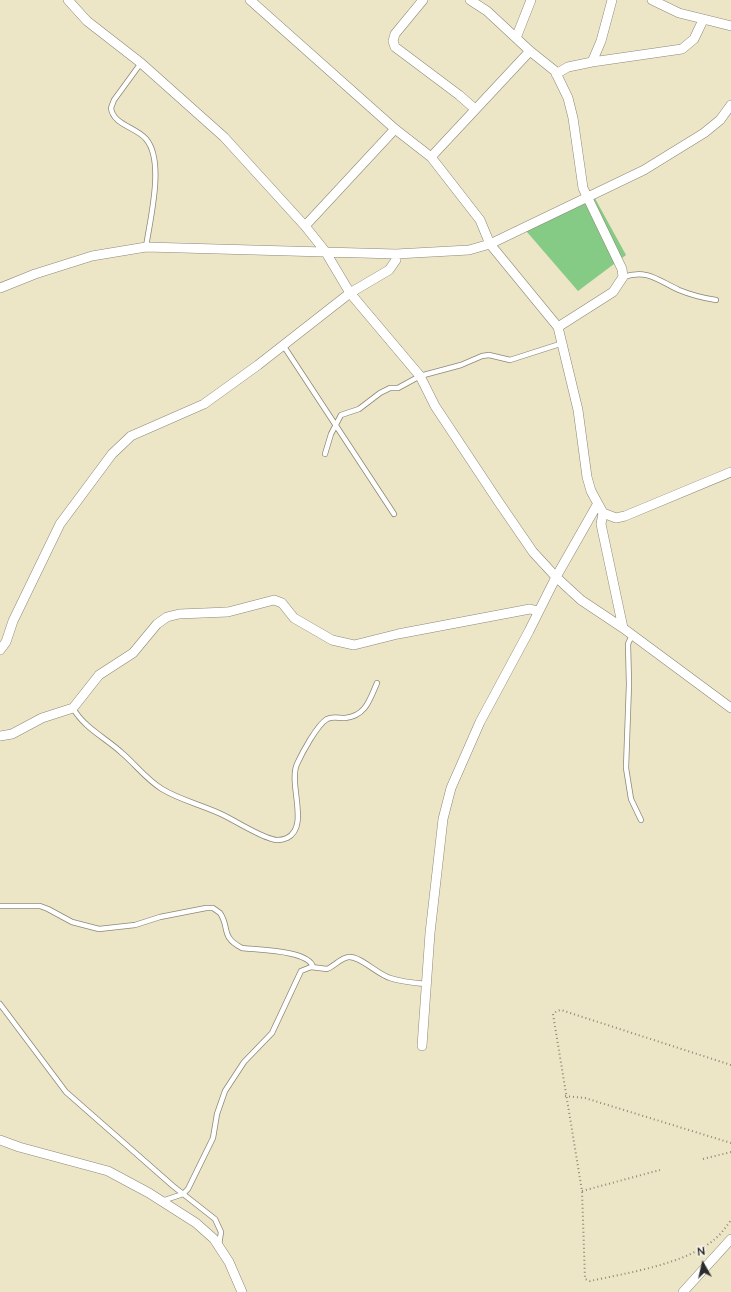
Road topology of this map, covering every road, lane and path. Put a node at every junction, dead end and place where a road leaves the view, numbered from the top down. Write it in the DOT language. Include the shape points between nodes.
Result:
graph roads {
  1 [pos="68,0"];
  2 [pos="250,0"];
  3 [pos="423,0"];
  4 [pos="470,0"];
  5 [pos="531,0"];
  6 [pos="612,0"];
  7 [pos="652,0"];
  8 [pos="703,20"];
  9 [pos="731,26"];
  10 [pos="516,38"];
  11 [pos="530,51"];
  12 [pos="592,62"];
  13 [pos="141,63"];
  14 [pos="556,74"];
  15 [pos="731,104"];
  16 [pos="476,109"];
  17 [pos="395,129"];
  18 [pos="432,157"];
  19 [pos="587,197"];
  20 [pos="304,226"];
  21 [pos="490,244"];
  22 [pos="146,247"];
  23 [pos="325,252"];
  24 [pos="396,254"];
  25 [pos="623,277"];
  26 [pos="0,288"];
  27 [pos="350,293"];
  28 [pos="716,300"];
  29 [pos="558,327"];
  30 [pos="563,344"];
  31 [pos="283,345"];
  32 [pos="420,376"];
  33 [pos="335,425"];
  34 [pos="325,454"];
  35 [pos="731,472"];
  36 [pos="598,505"];
  37 [pos="603,513"];
  38 [pos="394,514"];
  39 [pos="556,577"];
  40 [pos="538,611"];
  41 [pos="623,628"];
  42 [pos="632,635"];
  43 [pos="0,650"];
  44 [pos="377,683"];
  45 [pos="73,708"];
  46 [pos="731,708"];
  47 [pos="0,736"];
  48 [pos="641,820"];
  49 [pos="0,906"];
  50 [pos="313,967"];
  51 [pos="426,984"];
  52 [pos="0,1004"];
  53 [pos="422,1046"];
  54 [pos="731,1066"];
  55 [pos="565,1096"];
  56 [pos="0,1140"];
  57 [pos="731,1143"];
  58 [pos="731,1152"];
  59 [pos="703,1159"];
  60 [pos="660,1170"];
  61 [pos="582,1191"];
  62 [pos="183,1194"];
  63 [pos="162,1201"];
  64 [pos="731,1220"];
  65 [pos="731,1239"];
  66 [pos="219,1246"];
  67 [pos="242,1292"];
  68 [pos="683,1292"];
  1 -- 13 [label="street" via="88,21"];
  2 -- 17 [label="street"];
  3 -- 16 [label="street" via="395,34 395,47"];
  4 -- 10 [label="street" via="488,11"];
  5 -- 10 [label="street"];
  6 -- 12 [label="street" via="601,41"];
  7 -- 8 [label="street"];
  8 -- 9 [label="street"];
  8 -- 12 [label="street" via="694,39 682,49"];
  10 -- 11 [label="street"];
  11 -- 14 [label="street"];
  11 -- 16 [label="street"];
  12 -- 14 [label="street" via="568,67"];
  13 -- 20 [label="street" via="224,137"];
  13 -- 22 [label="lane" via="111,108 114,118 145,138 154,155 156,170"];
  14 -- 19 [label="street" via="568,98 581,180"];
  15 -- 19 [label="street" via="720,120 704,133 644,170"];
  16 -- 18 [label="street"];
  17 -- 18 [label="street"];
  17 -- 20 [label="street"];
  18 -- 21 [label="street" via="480,220"];
  19 -- 21 [label="street"];
  19 -- 25 [label="street" via="620,263"];
  20 -- 23 [label="street"];
  21 -- 24 [label="street" via="468,250"];
  21 -- 29 [label="street"];
  22 -- 23 [label="street"];
  22 -- 26 [label="street" via="92,256"];
  23 -- 24 [label="street"];
  23 -- 27 [label="street"];
  24 -- 27 [label="street" via="396,260 390,270"];
  25 -- 28 [label="lane" via="638,274 653,276 686,292"];
  25 -- 29 [label="street" via="613,292"];
  27 -- 31 [label="street"];
  27 -- 32 [label="street"];
  29 -- 30 [label="street"];
  30 -- 32 [label="lane" via="510,360 482,356 461,365"];
  30 -- 36 [label="street" via="578,410 587,477"];
  31 -- 33 [label="lane"];
  31 -- 43 [label="street" via="204,404 131,436 112,454 60,524"];
  32 -- 33 [label="lane" via="398,388 390,388 359,409 341,415"];
  32 -- 39 [label="street" via="435,406 498,501 533,552"];
  33 -- 34 [label="lane"];
  33 -- 38 [label="lane"];
  35 -- 37 [label="street" via="625,516 616,518"];
  36 -- 37 [label="street"];
  36 -- 39 [label="street"];
  37 -- 41 [label="street" via="601,524"];
  39 -- 40 [label="street"];
  39 -- 41 [label="street" via="581,600"];
  40 -- 45 [label="street" via="530,609 354,645 332,640 294,618 282,603 274,600 228,612 173,615 157,624 127,659 99,675"];
  40 -- 51 [label="street" via="480,722 451,788 443,819"];
  41 -- 42 [label="street"];
  42 -- 46 [label="street"];
  42 -- 48 [label="lane" via="628,644 626,768 631,799"];
  44 -- 45 [label="lane" via="366,708 355,716 326,720 304,751 294,775 298,807 296,829 282,840 267,838 220,813 163,789 83,722"];
  45 -- 47 [label="street" via="42,718 12,734"];
  49 -- 50 [label="lane" via="40,906 81,926 104,929 134,925 210,907 220,912 227,936 237,946 294,954 310,961"];
  50 -- 51 [label="lane" via="327,969 351,957 391,978"];
  50 -- 62 [label="lane" via="301,971 275,1030 244,1062 225,1091 217,1114 213,1138 188,1189"];
  51 -- 53 [label="street"];
  52 -- 62 [label="lane" via="66,1092"];
  54 -- 55 [label="path" via="559,1010 553,1017"];
  55 -- 57 [label="path" via="585,1098"];
  55 -- 61 [label="path"];
  56 -- 63 [label="street" via="108,1171"];
  58 -- 59 [label="path"];
  60 -- 61 [label="path"];
  61 -- 64 [label="path" via="583,1275 588,1281 646,1269 687,1255 716,1239"];
  62 -- 63 [label="lane"];
  62 -- 66 [label="lane" via="218,1223 221,1237"];
  63 -- 66 [label="street" via="196,1223"];
  65 -- 68 [label="street"];
  66 -- 67 [label="street"];
}
